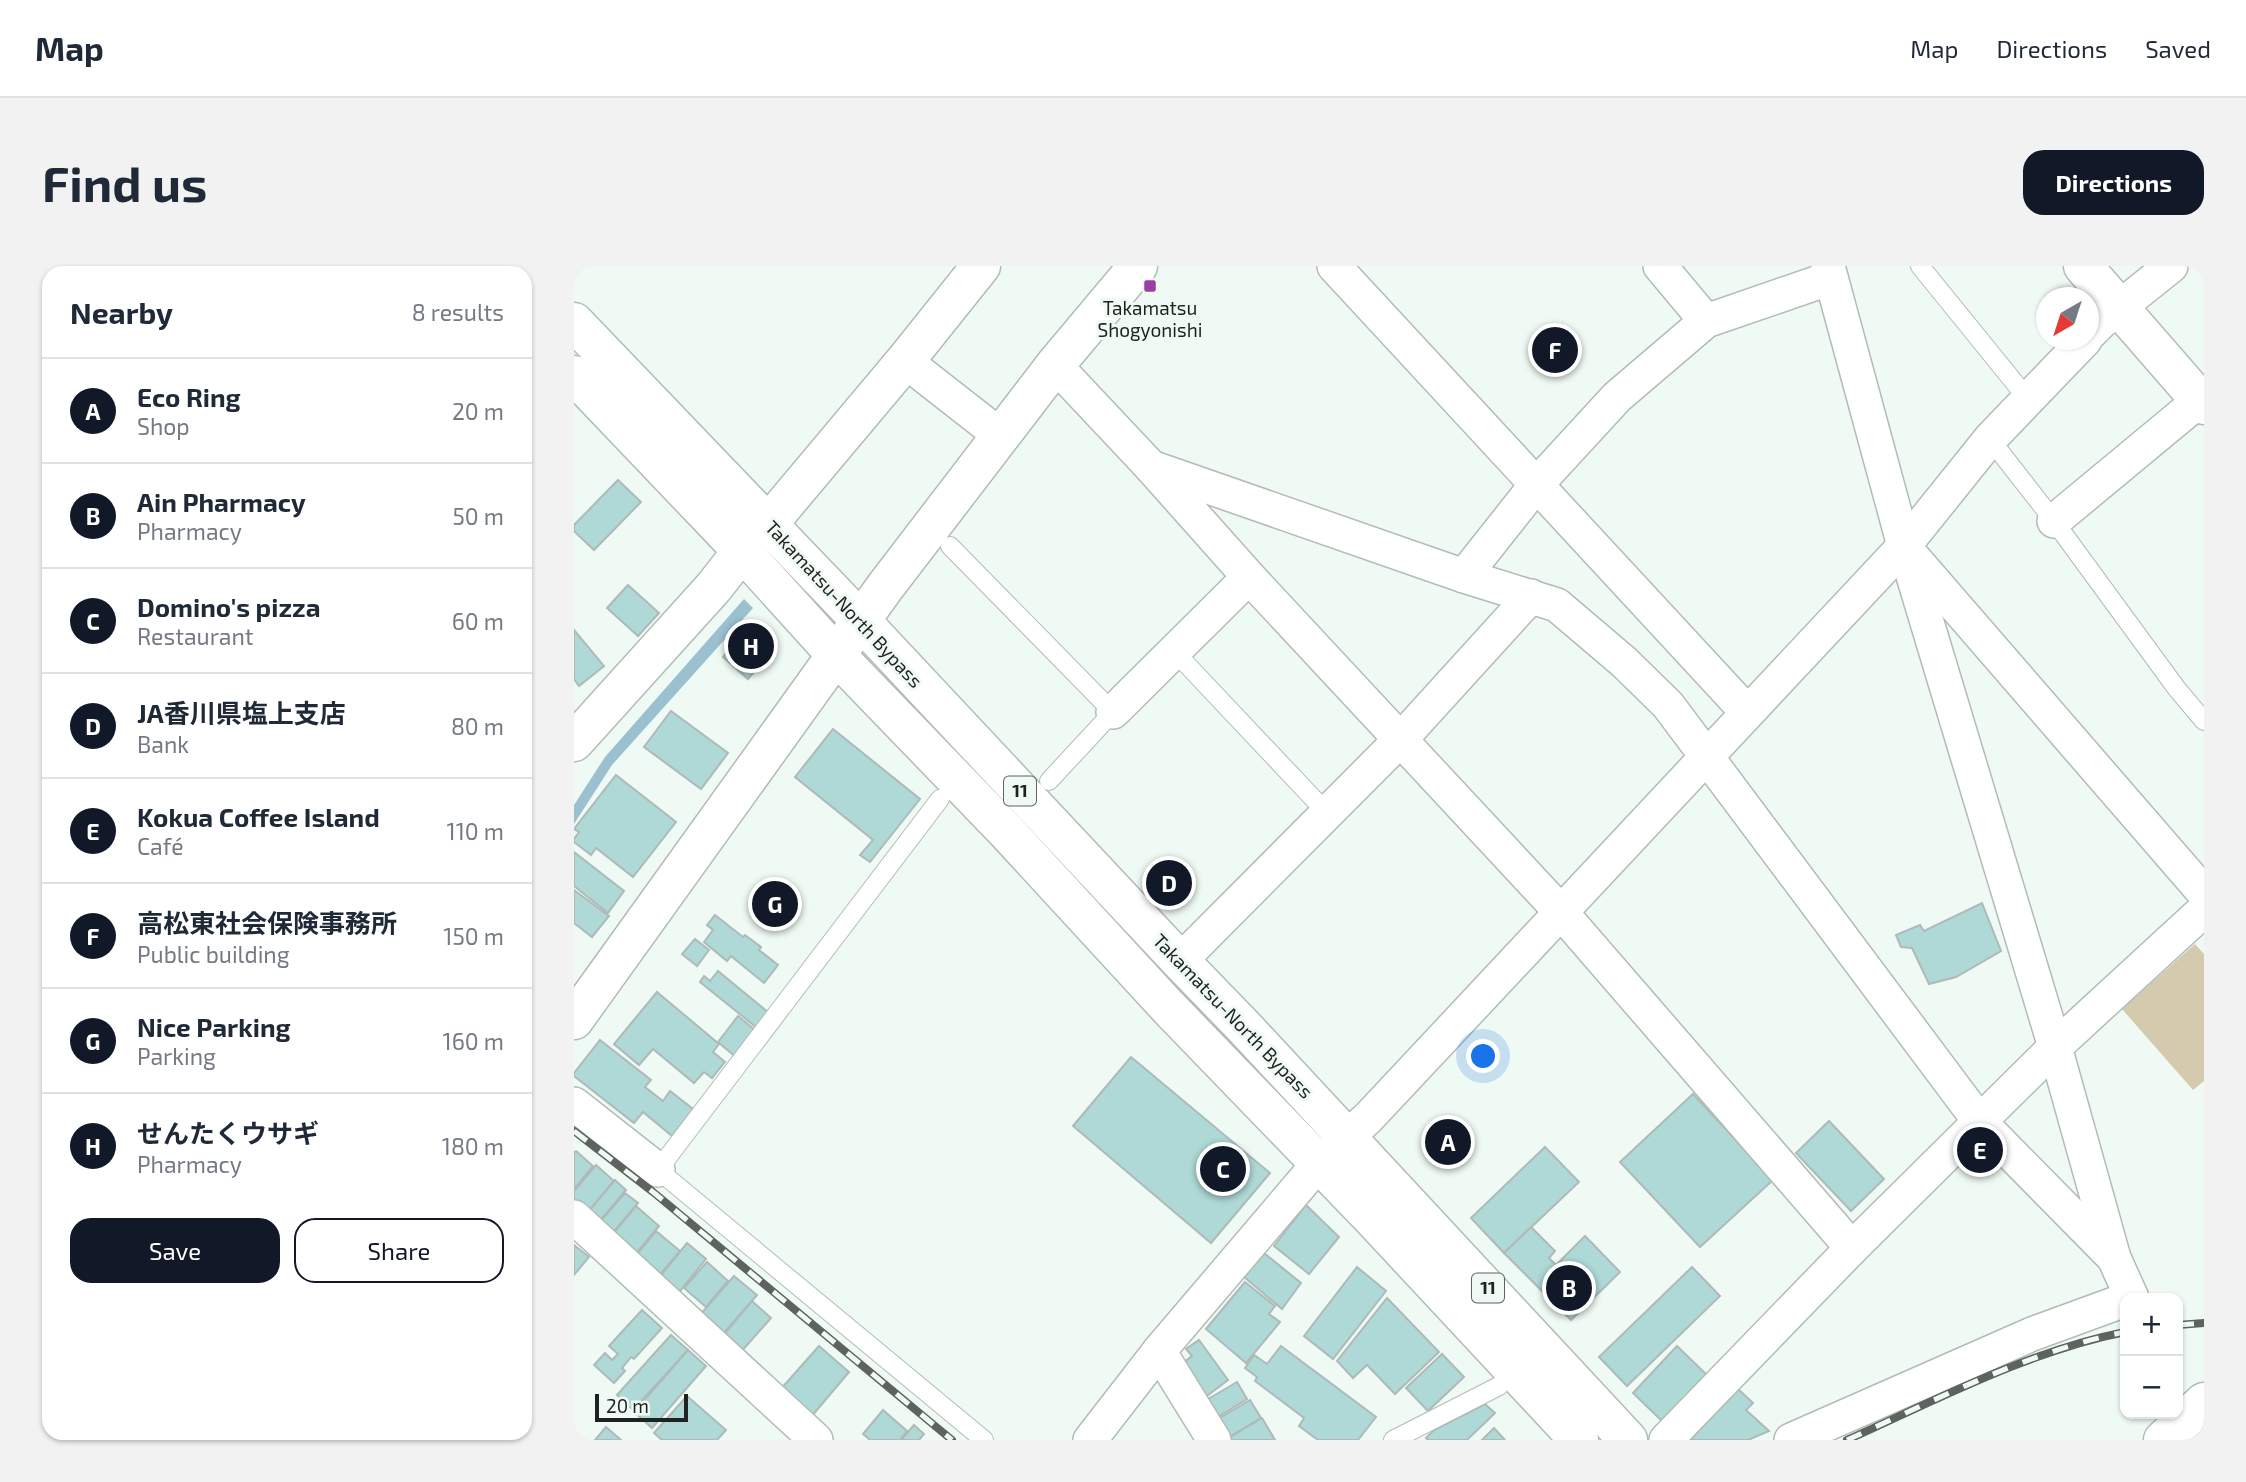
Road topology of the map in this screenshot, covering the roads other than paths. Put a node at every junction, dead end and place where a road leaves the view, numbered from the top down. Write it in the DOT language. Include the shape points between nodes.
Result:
graph roads {
  1 [pos="981,266"];
  2 [pos="1138,266"];
  3 [pos="1334,266"];
  4 [pos="1660,266"];
  5 [pos="1920,266"];
  6 [pos="2083,266"];
  7 [pos="2171,266"];
  8 [pos="1830,272"];
  9 [pos="2119,308"];
  10 [pos="1706,321"];
  11 [pos="574,322"];
  12 [pos="2099,325"];
  13 [pos="2075,350"];
  14 [pos="905,361"];
  15 [pos="1055,365"];
  16 [pos="574,375"];
  17 [pos="2027,398"];
  18 [pos="2202,403"];
  19 [pos="1001,436"];
  20 [pos="1990,439"];
  21 [pos="1151,467"];
  22 [pos="1536,485"];
  23 [pos="2054,521"];
  24 [pos="769,523"];
  25 [pos="950,546"];
  26 [pos="1904,546"];
  27 [pos="743,551"];
  28 [pos="1464,576"];
  29 [pos="1249,578"];
  30 [pos="1531,597"];
  31 [pos="861,621"];
  32 [pos="1175,652"];
  33 [pos="837,656"];
  34 [pos="1113,712"];
  35 [pos="1748,712"];
  36 [pos="2204,721"];
  37 [pos="1401,739"];
  38 [pos="574,742"];
  39 [pos="1706,757"];
  40 [pos="1049,781"];
  41 [pos="940,799"];
  42 [pos="1327,813"];
  43 [pos="2204,893"];
  44 [pos="2204,910"];
  45 [pos="1559,911"];
  46 [pos="1180,961"];
  47 [pos="574,1020"];
  48 [pos="2055,1048"];
  49 [pos="574,1104"];
  50 [pos="1980,1122"];
  51 [pos="1347,1136"];
  52 [pos="1319,1163"];
  53 [pos="657,1170"];
  54 [pos="574,1217"];
  55 [pos="1852,1248"];
  56 [pos="2114,1258"];
  57 [pos="2128,1293"];
  58 [pos="2120,1303"];
  59 [pos="1159,1351"];
  60 [pos="1499,1386"];
  61 [pos="816,1440"];
  62 [pos="984,1440"];
  63 [pos="1090,1440"];
  64 [pos="1214,1440"];
  65 [pos="1393,1440"];
  66 [pos="1579,1440"];
  67 [pos="1628,1440"];
  68 [pos="1666,1440"];
  69 [pos="1791,1440"];
  1 -- 14 [label="main road"];
  2 -- 15 [label="main road"];
  3 -- 22 [label="street"];
  4 -- 10 [label="street"];
  5 -- 17 [label="lane"];
  6 -- 9 [label="main road"];
  7 -- 9 [label="street"];
  8 -- 10 [label="street"];
  8 -- 26 [label="street"];
  9 -- 12 [label="street"];
  9 -- 18 [label="main road"];
  10 -- 22 [label="street" via="1617,397"];
  11 -- 24 [label="main road, Takamatsu-North Bypass / 11"];
  13 -- 17 [label="street"];
  14 -- 19 [label="street"];
  14 -- 24 [label="main road"];
  15 -- 19 [label="main road"];
  15 -- 21 [label="street"];
  16 -- 27 [label="main road, Takamatsu-North Bypass / 11"];
  17 -- 20 [label="street"];
  18 -- 23 [label="street"];
  19 -- 31 [label="main road"];
  20 -- 23 [label="lane"];
  20 -- 26 [label="street"];
  21 -- 28 [label="street"];
  21 -- 29 [label="street"];
  22 -- 28 [label="street"];
  22 -- 35 [label="street"];
  23 -- 36 [label="lane"];
  24 -- 31 [label="main road, Takamatsu-North Bypass / 11"];
  25 -- 34 [label="lane"];
  26 -- 35 [label="street"];
  26 -- 43 [label="street"];
  26 -- 48 [label="street"];
  27 -- 33 [label="main road, Takamatsu-North Bypass / 11"];
  27 -- 38 [label="main road"];
  28 -- 30 [label="street"];
  29 -- 32 [label="street"];
  29 -- 37 [label="street"];
  30 -- 37 [label="street"];
  30 -- 39 [label="street" via="1557,605 1624,662 1668,705"];
  31 -- 33 [label="main road"];
  31 -- 46 [label="main road, Takamatsu-North Bypass / 11"];
  32 -- 34 [label="street"];
  32 -- 42 [label="lane"];
  33 -- 47 [label="main road"];
  33 -- 52 [label="main road, Takamatsu-North Bypass / 11"];
  34 -- 40 [label="lane"];
  35 -- 39 [label="street"];
  37 -- 42 [label="street"];
  37 -- 45 [label="street"];
  39 -- 45 [label="street"];
  39 -- 50 [label="street"];
  41 -- 53 [label="lane"];
  42 -- 46 [label="street"];
  44 -- 48 [label="street"];
  45 -- 51 [label="street"];
  45 -- 55 [label="street"];
  46 -- 51 [label="main road, Takamatsu-North Bypass / 11"];
  48 -- 50 [label="street"];
  48 -- 56 [label="street"];
  49 -- 53 [label="street"];
  50 -- 55 [label="street"];
  50 -- 56 [label="street"];
  51 -- 52 [label="street"];
  51 -- 67 [label="main road, Takamatsu-North Bypass / 11"];
  52 -- 59 [label="street"];
  52 -- 66 [label="main road, Takamatsu-North Bypass / 11"];
  53 -- 62 [label="lane"];
  54 -- 61 [label="street"];
  55 -- 68 [label="street"];
  56 -- 57 [label="street"];
  58 -- 69 [label="street" via="2032,1334"];
  59 -- 63 [label="street"];
  59 -- 64 [label="street"];
  60 -- 65 [label="lane"];
}
